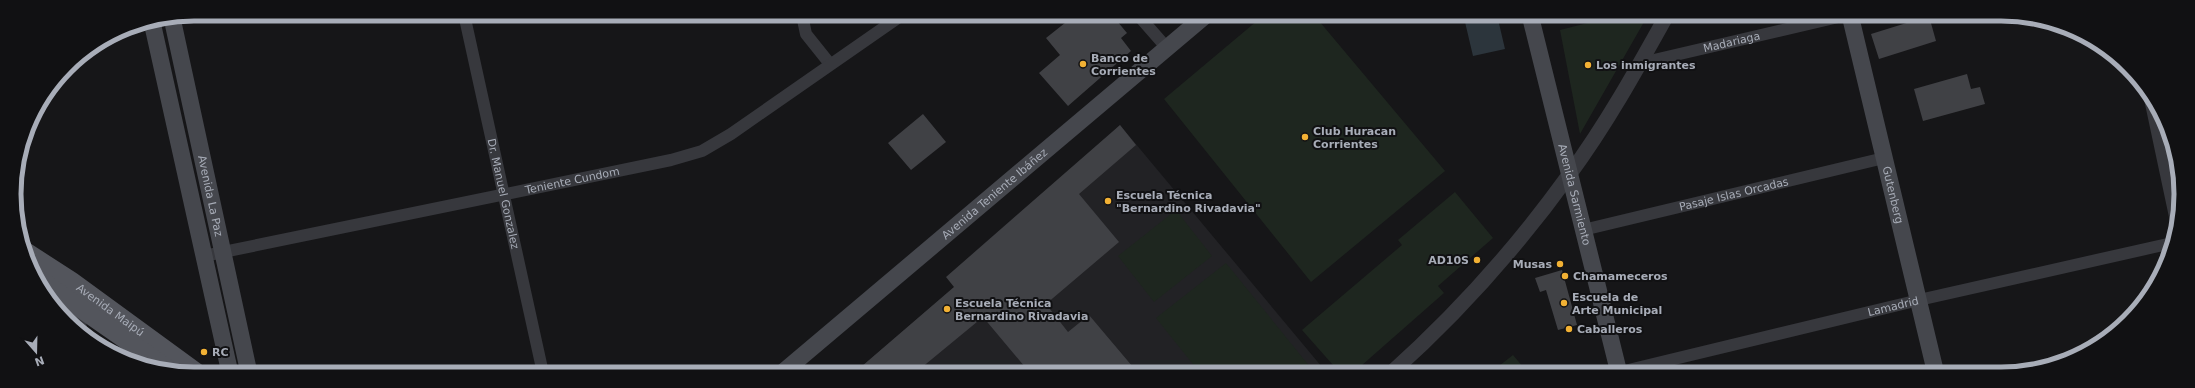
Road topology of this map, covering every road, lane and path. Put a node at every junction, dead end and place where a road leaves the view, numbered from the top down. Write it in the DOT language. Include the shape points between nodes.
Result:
graph roads {
  1 [pos="466,21"];
  2 [pos="803,21"];
  3 [pos="893,21"];
  4 [pos="1143,21"];
  5 [pos="1198,21"];
  6 [pos="1532,21"];
  7 [pos="1664,21"];
  8 [pos="1821,21"];
  9 [pos="1851,21"];
  10 [pos="173,22"];
  11 [pos="153,26"];
  12 [pos="1166,47"];
  13 [pos="1640,63"];
  14 [pos="830,64"];
  15 [pos="2151,108"];
  16 [pos="1884,158"];
  17 [pos="1570,175"];
  18 [pos="504,194"];
  19 [pos="2174,210"];
  20 [pos="1583,230"];
  21 [pos="2167,244"];
  22 [pos="223,251"];
  23 [pos="32,256"];
  24 [pos="204,256"];
  25 [pos="47,285"];
  26 [pos="1919,300"];
  27 [pos="76,306"];
  28 [pos="80,324"];
  29 [pos="160,364"];
  30 [pos="190,367"];
  31 [pos="229,367"];
  32 [pos="249,367"];
  33 [pos="542,367"];
  34 [pos="789,367"];
  35 [pos="1397,367"];
  36 [pos="1617,367"];
  37 [pos="1643,367"];
  38 [pos="1934,367"];
  1 -- 18 [label="street, Dr. Manuel Gonzalez"];
  2 -- 14 [label="street" via="806,34"];
  3 -- 14 [label="street, Teniente Cundom"];
  4 -- 12 [label="street"];
  5 -- 12 [label="main road, Avenida Teniente Ibáñez"];
  6 -- 17 [label="main road, Avenida Sarmiento"];
  7 -- 13 [label="street"];
  8 -- 13 [label="street, Madariaga"];
  9 -- 16 [label="main road, Gutenberg"];
  10 -- 22 [label="main road, Avenida La Paz"];
  11 -- 24 [label="main road, Avenida La Paz"];
  12 -- 34 [label="main road, Avenida Teniente Ibáñez"];
  13 -- 17 [label="street"];
  14 -- 18 [label="street, Teniente Cundom" via="731,134 702,151 671,160"];
  15 -- 19 [label="street"];
  16 -- 20 [label="street, Pasaje Islas Orcadas"];
  16 -- 26 [label="main road, Gutenberg"];
  17 -- 20 [label="main road, Avenida Sarmiento"];
  17 -- 35 [label="street" via="1468,299"];
  18 -- 22 [label="street, Teniente Cundom"];
  18 -- 33 [label="street, Dr. Manuel Gonzalez"];
  20 -- 36 [label="main road, Avenida Sarmiento"];
  21 -- 26 [label="street, Lamadrid"];
  22 -- 24 [label="street, Teniente Cundom"];
  22 -- 32 [label="main road, Avenida La Paz"];
  23 -- 30 [label="main road, Avenida Maipú"];
  24 -- 31 [label="main road, Avenida La Paz"];
  25 -- 27 [label="main road, Avenida Maipú"];
  26 -- 37 [label="street, Lamadrid"];
  26 -- 38 [label="main road, Gutenberg"];
  27 -- 28 [label="street"];
  27 -- 29 [label="main road, Avenida Maipú"];
}
